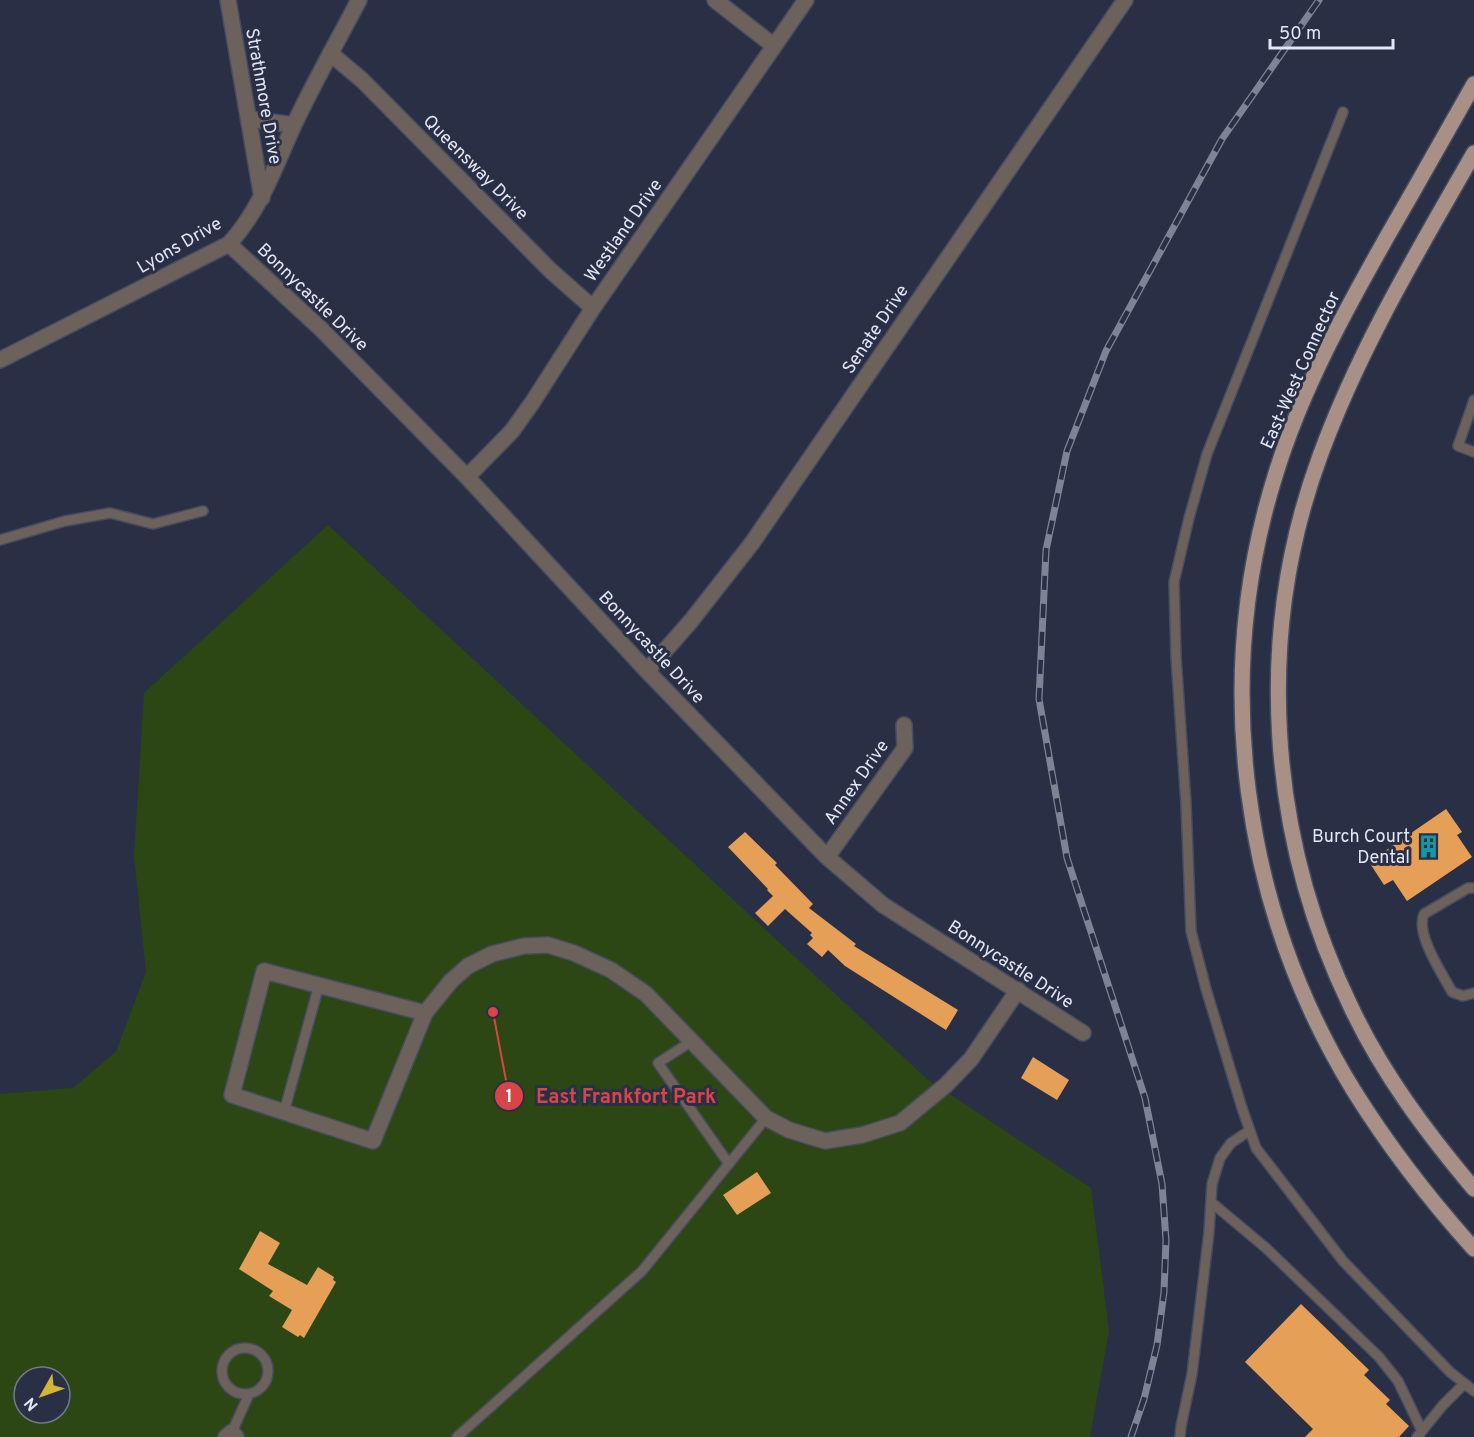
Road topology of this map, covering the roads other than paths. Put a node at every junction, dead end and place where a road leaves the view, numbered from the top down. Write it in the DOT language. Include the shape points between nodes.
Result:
graph roads {
  1 [pos="228,0"];
  2 [pos="358,0"];
  3 [pos="715,0"];
  4 [pos="806,0"];
  5 [pos="1125,0"];
  6 [pos="774,46"];
  7 [pos="331,54"];
  8 [pos="1474,84"];
  9 [pos="1343,112"];
  10 [pos="249,119"];
  11 [pos="294,125"];
  12 [pos="1474,153"];
  13 [pos="262,198"];
  14 [pos="229,244"];
  15 [pos="593,308"];
  16 [pos="0,360"];
  17 [pos="1474,400"];
  18 [pos="1474,452"];
  19 [pos="467,477"];
  20 [pos="203,511"];
  21 [pos="0,540"];
  22 [pos="647,671"];
  23 [pos="904,725"];
  24 [pos="827,857"];
  25 [pos="1471,888"];
  26 [pos="319,985"];
  27 [pos="1018,990"];
  28 [pos="1474,993"];
  29 [pos="425,1013"];
  30 [pos="1083,1033"];
  31 [pos="692,1041"];
  32 [pos="284,1112"];
  33 [pos="766,1118"];
  34 [pos="1250,1131"];
  35 [pos="729,1164"];
  36 [pos="1474,1189"];
  37 [pos="1211,1202"];
  38 [pos="1474,1249"];
  39 [pos="1464,1383"];
  40 [pos="1474,1391"];
  41 [pos="249,1394"];
  42 [pos="1419,1433"];
  43 [pos="231,1435"];
  44 [pos="457,1437"];
  45 [pos="1180,1437"];
  1 -- 10 [label="street, Strathmore Drive"];
  2 -- 7 [label="street, Lyons Drive"];
  3 -- 6 [label="street"];
  4 -- 6 [label="street, Westland Drive"];
  5 -- 22 [label="street, Senate Drive" via="752,543"];
  6 -- 15 [label="street, Westland Drive"];
  7 -- 11 [label="street, Lyons Drive"];
  7 -- 15 [label="street, Queensway Drive"];
  8 -- 38 [label="main road, East-West Connector" via="1344,315 1296,418 1261,526 1243,639 1241,697 1250,809 1279,927 1299,983 1348,1081 1386,1140"];
  9 -- 34 [label="lane" via="1207,454 1174,582 1191,931"];
  10 -- 11 [label="street"];
  10 -- 13 [label="street, Strathmore Drive"];
  11 -- 13 [label="street, Lyons Drive"];
  12 -- 36 [label="main road" via="1361,358 1319,457 1291,560 1283,610 1278,712 1287,812 1306,892 1330,960 1377,1055"];
  13 -- 14 [label="street, Lyons Drive" via="246,226"];
  14 -- 16 [label="street, Lyons Drive"];
  14 -- 19 [label="street, Bonnycastle Drive" via="321,329"];
  15 -- 19 [label="street, Westland Drive" via="512,431"];
  17 -- 18 [label="lane" via="1458,446"];
  19 -- 22 [label="street, Bonnycastle Drive"];
  20 -- 21 [label="lane" via="153,524 110,513"];
  22 -- 24 [label="street, Bonnycastle Drive"];
  23 -- 24 [label="street, Annex Drive" via="905,748"];
  24 -- 27 [label="street, Bonnycastle Drive" via="883,905"];
  25 -- 28 [label="lane" via="1424,915 1421,922 1452,992 1463,996"];
  26 -- 29 [label="street"];
  26 -- 32 [label="lane"];
  26 -- 32 [label="street" via="264,971 232,1095"];
  27 -- 30 [label="street, Bonnycastle Drive"];
  27 -- 33 [label="street" via="971,1059 900,1122 862,1135 825,1140 789,1130"];
  29 -- 31 [label="street" via="468,966 492,954 548,945 611,970 646,994"];
  29 -- 32 [label="street" via="373,1141"];
  31 -- 33 [label="street"];
  31 -- 35 [label="lane" via="658,1063"];
  33 -- 35 [label="lane"];
  34 -- 37 [label="lane" via="1231,1143 1220,1158"];
  34 -- 39 [label="lane" via="1256,1148 1343,1261"];
  35 -- 44 [label="lane" via="642,1271"];
  37 -- 42 [label="lane" via="1266,1248 1379,1358 1398,1381"];
  37 -- 45 [label="lane" via="1192,1374"];
  39 -- 40 [label="lane"];
  39 -- 42 [label="lane"];
  41 -- 41 [label="lane" via="227,1386 222,1371 227,1356 249,1347 262,1354 268,1367 267,1381"];
  41 -- 43 [label="lane"];
}
